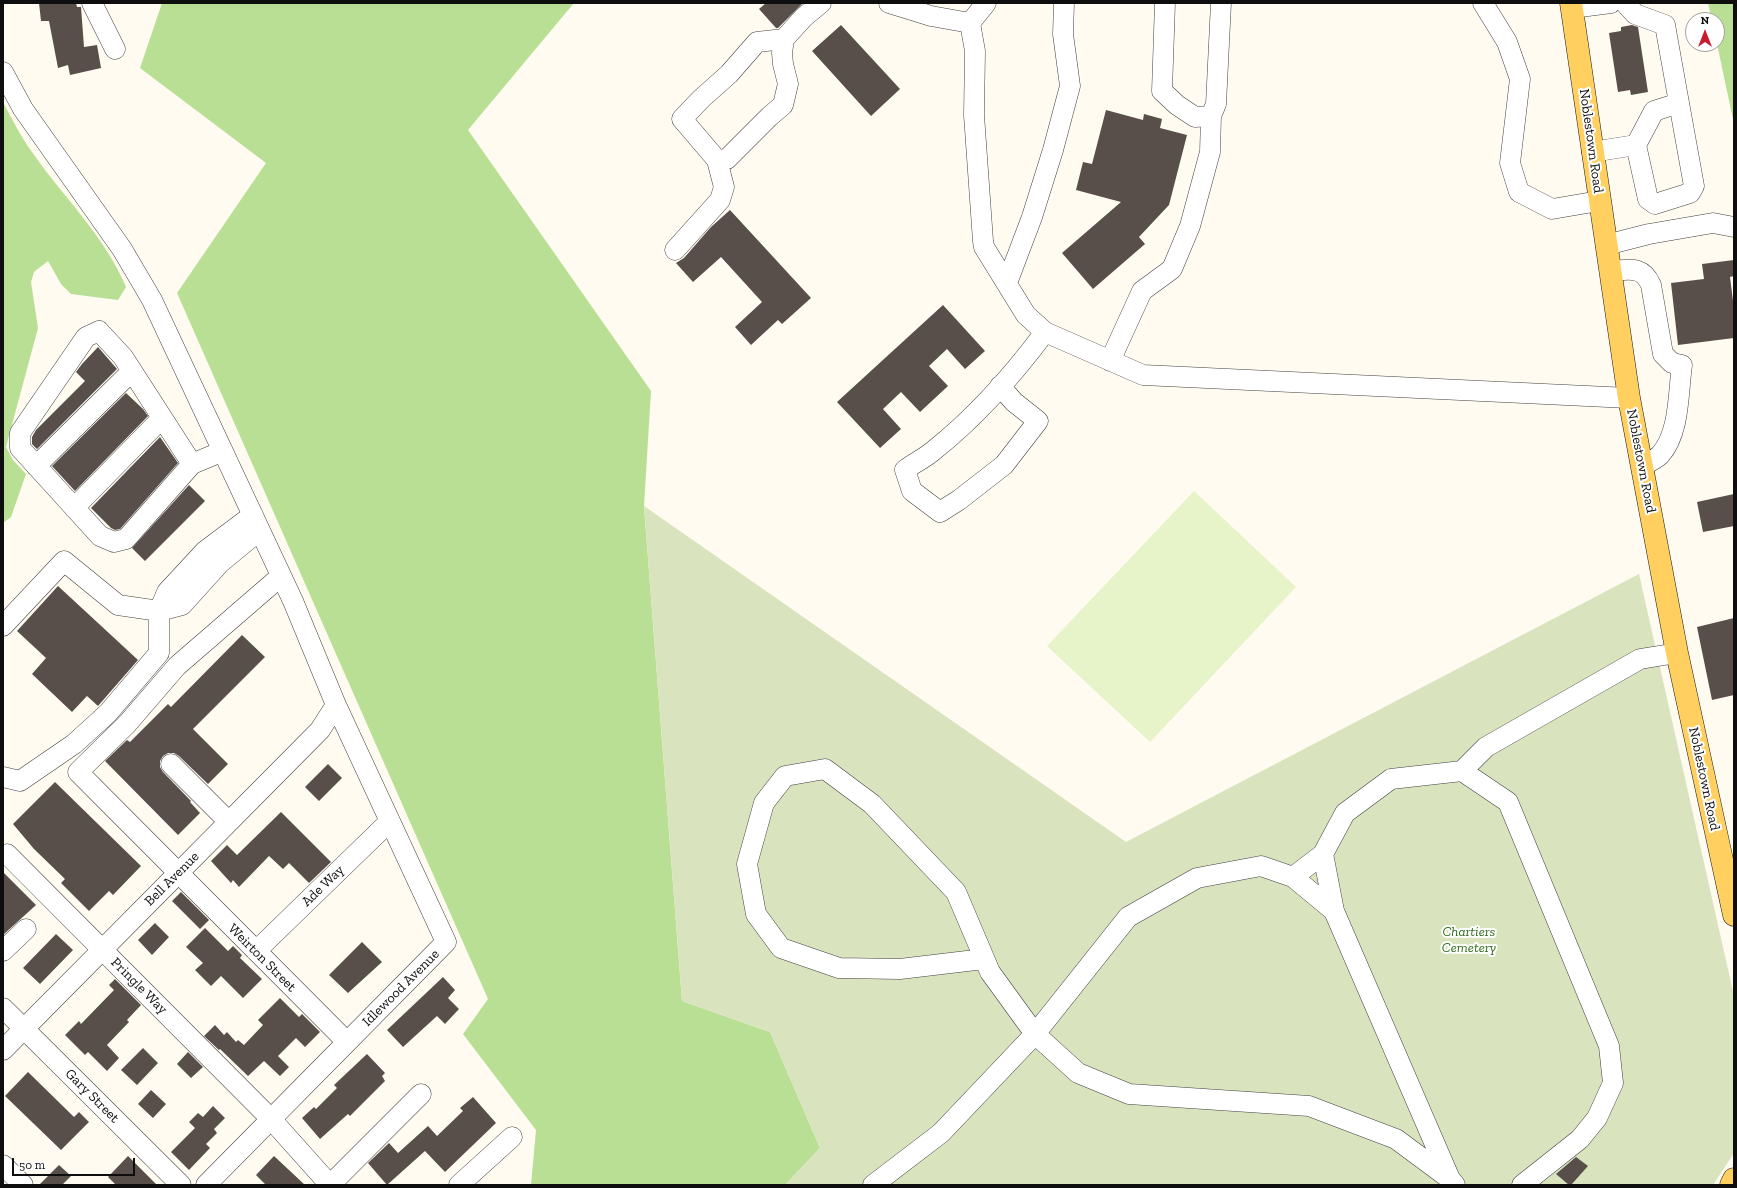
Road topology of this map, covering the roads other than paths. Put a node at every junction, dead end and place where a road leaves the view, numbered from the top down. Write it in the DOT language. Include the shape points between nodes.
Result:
graph roads {
  1 [pos="92,3"];
  2 [pos="821,3"];
  3 [pos="889,3"];
  4 [pos="986,3"];
  5 [pos="1064,3"];
  6 [pos="1165,3"];
  7 [pos="1221,3"];
  8 [pos="1483,3"];
  9 [pos="1611,3"];
  10 [pos="1625,3"];
  11 [pos="1572,5"];
  12 [pos="970,24"];
  13 [pos="784,39"];
  14 [pos="115,49"];
  15 [pos="3,72"];
  16 [pos="1679,102"];
  17 [pos="1211,116"];
  18 [pos="1636,145"];
  19 [pos="1592,152"];
  20 [pos="717,160"];
  21 [pos="1599,201"];
  22 [pos="1734,227"];
  23 [pos="1606,245"];
  24 [pos="675,250"];
  25 [pos="1610,271"];
  26 [pos="1007,283"];
  27 [pos="1045,332"];
  28 [pos="1110,361"];
  29 [pos="132,371"];
  30 [pos="1000,386"];
  31 [pos="1629,398"];
  32 [pos="162,418"];
  33 [pos="223,451"];
  34 [pos="192,464"];
  35 [pos="36,466"];
  36 [pos="1642,466"];
  37 [pos="74,508"];
  38 [pos="257,523"];
  39 [pos="281,576"];
  40 [pos="159,611"];
  41 [pos="3,626"];
  42 [pos="1677,653"];
  43 [pos="336,704"];
  44 [pos="171,764"];
  45 [pos="1462,771"];
  46 [pos="3,777"];
  47 [pos="390,821"];
  48 [pos="229,822"];
  49 [pos="7,854"];
  50 [pos="1323,854"];
  51 [pos="178,873"];
  52 [pos="1293,877"];
  53 [pos="1334,911"];
  54 [pos="1734,914"];
  55 [pos="26,929"];
  56 [pos="102,950"];
  57 [pos="3,951"];
  58 [pos="256,951"];
  59 [pos="984,959"];
  60 [pos="3,1008"];
  61 [pos="24,1029"];
  62 [pos="1035,1034"];
  63 [pos="347,1042"];
  64 [pos="3,1050"];
  65 [pos="421,1094"];
  66 [pos="271,1119"];
  67 [pos="512,1137"];
  68 [pos="3,1165"];
  69 [pos="1734,1179"];
  70 [pos="1453,1182"];
  71 [pos="23,1185"];
  72 [pos="181,1185"];
  73 [pos="206,1185"];
  74 [pos="330,1185"];
  75 [pos="459,1185"];
  76 [pos="873,1185"];
  77 [pos="1522,1185"];
  78 [pos="1731,1185"];
  1 -- 14 [label="street"];
  2 -- 13 [label="street"];
  3 -- 12 [label="street" via="930,16"];
  4 -- 12 [label="street"];
  5 -- 26 [label="street" via="1063,34 1070,86 1032,217"];
  6 -- 17 [label="street" via="1162,91 1195,117"];
  7 -- 17 [label="street" via="1219,76 1216,104"];
  8 -- 21 [label="street" via="1507,42 1520,79 1510,163 1519,192 1552,209"];
  9 -- 11 [label="street"];
  10 -- 16 [label="street" via="1635,14 1665,25"];
  11 -- 19 [label="main road, Noblestown Road"];
  12 -- 26 [label="street" via="976,51 974,115 984,248"];
  13 -- 20 [label="street" via="782,53 788,84 783,105 727,159"];
  13 -- 20 [label="street" via="758,42 682,119"];
  15 -- 33 [label="street, Idlewood Avenue" via="23,109 122,249 152,300"];
  16 -- 18 [label="street" via="1654,111"];
  16 -- 18 [label="street" via="1694,186 1690,193 1655,204 1648,199"];
  17 -- 28 [label="street" via="1210,152 1190,226 1172,269 1142,291"];
  18 -- 19 [label="street"];
  19 -- 21 [label="main road, Noblestown Road"];
  20 -- 24 [label="street" via="724,186 720,200"];
  21 -- 23 [label="main road, Noblestown Road"];
  22 -- 23 [label="street" via="1713,223 1649,234"];
  23 -- 25 [label="main road, Noblestown Road"];
  25 -- 31 [label="main road, Noblestown Road"];
  25 -- 36 [label="street" via="1634,269 1647,276 1656,307 1664,354 1672,363 1682,365 1674,428 1668,444 1660,456"];
  26 -- 27 [label="street" via="1026,314"];
  27 -- 28 [label="street"];
  27 -- 30 [label="street" via="1018,368"];
  28 -- 31 [label="street" via="1143,376"];
  29 -- 32 [label="street"];
  29 -- 35 [label="street"];
  29 -- 35 [label="street" via="99,331 86,337 20,433 20,448"];
  30 -- 30 [label="street" via="973,415 933,451 905,470 912,491 940,512 1004,465 1038,421 1014,402"];
  31 -- 36 [label="main road, Noblestown Road"];
  32 -- 34 [label="street"];
  32 -- 37 [label="street"];
  33 -- 34 [label="street"];
  33 -- 38 [label="street, Idlewood Avenue"];
  34 -- 37 [label="street" via="126,539 114,542 100,536"];
  35 -- 37 [label="street"];
  36 -- 42 [label="main road, Noblestown Road"];
  38 -- 39 [label="street, Idlewood Avenue"];
  38 -- 40 [label="street" via="182,605"];
  39 -- 43 [label="street, Idlewood Avenue"];
  39 -- 51 [label="street, Weirton Street" via="177,666 127,724 78,772"];
  40 -- 41 [label="street" via="118,605 64,561"];
  40 -- 46 [label="street" via="159,653 108,713 74,744 20,781"];
  42 -- 45 [label="street" via="1640,659 1486,747"];
  42 -- 54 [label="main road, Noblestown Road"];
  43 -- 47 [label="street, Idlewood Avenue"];
  43 -- 48 [label="street, Bell Avenue" via="320,730"];
  44 -- 48 [label="street"];
  45 -- 50 [label="street" via="1391,779 1345,813"];
  45 -- 77 [label="street" via="1508,802 1609,1046 1613,1083 1597,1118 1580,1139"];
  47 -- 58 [label="street, Ade Way"];
  47 -- 63 [label="street, Idlewood Avenue" via="446,942"];
  48 -- 51 [label="street, Bell Avenue"];
  49 -- 56 [label="street, Pringle Way"];
  50 -- 52 [label="street"];
  50 -- 53 [label="street"];
  51 -- 56 [label="street, Bell Avenue"];
  51 -- 58 [label="street, Weirton Street"];
  52 -- 53 [label="street"];
  52 -- 62 [label="street" via="1261,866 1197,878 1128,917"];
  53 -- 70 [label="street"];
  55 -- 57 [label="street"];
  56 -- 61 [label="street, Bell Avenue"];
  56 -- 66 [label="street, Pringle Way"];
  58 -- 63 [label="street, Weirton Street"];
  59 -- 59 [label="street" via="900,969 839,968 781,948 756,914 747,864 764,803 785,776 825,769 872,804 956,892"];
  59 -- 62 [label="street" via="990,972"];
  60 -- 61 [label="street, Gary Street"];
  61 -- 64 [label="street, Bell Avenue"];
  61 -- 72 [label="street, Gary Street"];
  62 -- 70 [label="street" via="1078,1073 1128,1094 1309,1106 1396,1139"];
  62 -- 76 [label="street" via="941,1133"];
  63 -- 66 [label="street, Idlewood Avenue"];
  65 -- 74 [label="street"];
  66 -- 73 [label="street, Idlewood Avenue"];
  66 -- 74 [label="street, Pringle Way"];
  67 -- 75 [label="street"];
  68 -- 71 [label="street"];
  69 -- 78 [label="main road"];
}
